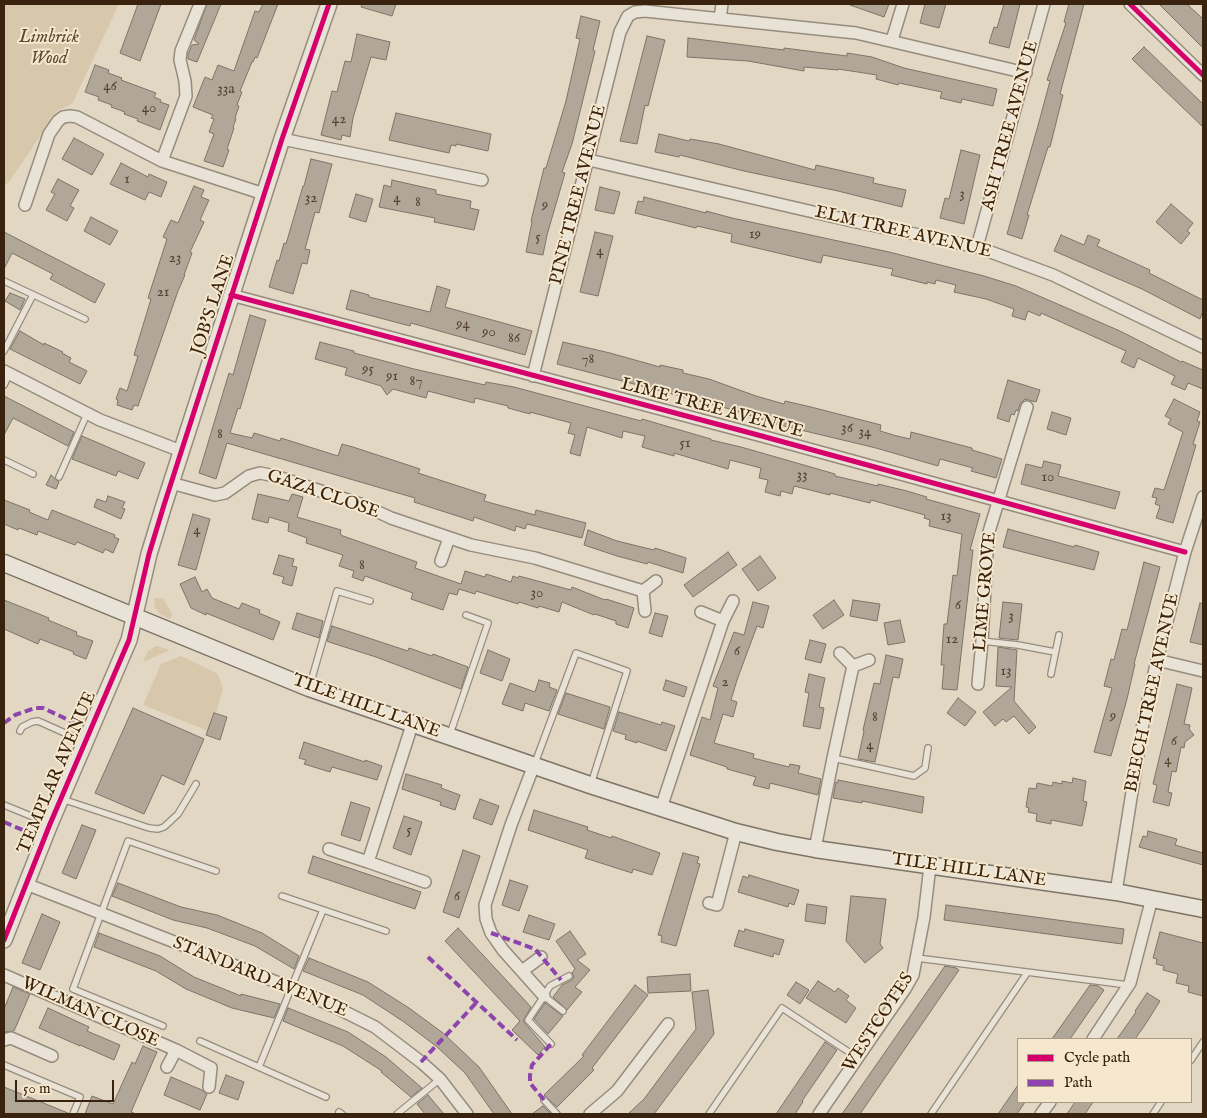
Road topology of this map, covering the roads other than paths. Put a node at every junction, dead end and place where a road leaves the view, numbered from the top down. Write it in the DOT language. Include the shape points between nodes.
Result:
graph roads {
  1 [pos="200,4"];
  2 [pos="329,4"];
  3 [pos="722,4"];
  4 [pos="903,4"];
  5 [pos="1044,4"];
  6 [pos="1130,4"];
  7 [pos="720,19"];
  8 [pos="892,40"];
  9 [pos="1026,73"];
  10 [pos="1203,75"];
  11 [pos="282,139"];
  12 [pos="589,160"];
  13 [pos="162,161"];
  14 [pos="482,180"];
  15 [pos="264,194"];
  16 [pos="25,205"];
  17 [pos="977,248"];
  18 [pos="4,281"];
  19 [pos="33,295"];
  20 [pos="231,295"];
  21 [pos="85,318"];
  22 [pos="1203,347"];
  23 [pos="4,351"];
  24 [pos="532,376"];
  25 [pos="6,377"];
  26 [pos="1027,406"];
  27 [pos="87,414"];
  28 [pos="182,451"];
  29 [pos="4,460"];
  30 [pos="33,474"];
  31 [pos="59,477"];
  32 [pos="171,483"];
  33 [pos="1203,497"];
  34 [pos="999,500"];
  35 [pos="449,538"];
  36 [pos="1185,552"];
  37 [pos="441,561"];
  38 [pos="4,563"];
  39 [pos="656,581"];
  40 [pos="643,591"];
  41 [pos="370,601"];
  42 [pos="733,601"];
  43 [pos="645,611"];
  44 [pos="701,612"];
  45 [pos="134,616"];
  46 [pos="466,616"];
  47 [pos="723,621"];
  48 [pos="1059,635"];
  49 [pos="982,641"];
  50 [pos="1055,652"];
  51 [pos="840,653"];
  52 [pos="869,660"];
  53 [pos="1157,660"];
  54 [pos="853,666"];
  55 [pos="1203,671"];
  56 [pos="1051,674"];
  57 [pos="978,684"];
  58 [pos="309,688"];
  59 [pos="412,724"];
  60 [pos="20,731"];
  61 [pos="449,737"];
  62 [pos="86,742"];
  63 [pos="928,748"];
  64 [pos="832,758"];
  65 [pos="534,765"];
  66 [pos="196,784"];
  67 [pos="590,785"];
  68 [pos="61,798"];
  69 [pos="4,805"];
  70 [pos="661,808"];
  71 [pos="50,824"];
  72 [pos="736,832"];
  73 [pos="329,849"];
  74 [pos="815,849"];
  75 [pos="368,862"];
  76 [pos="930,866"];
  77 [pos="216,870"];
  78 [pos="425,882"];
  79 [pos="26,884"];
  80 [pos="1116,892"];
  81 [pos="282,896"];
  82 [pos="1152,898"];
  83 [pos="708,903"];
  84 [pos="1203,909"];
  85 [pos="323,910"];
  86 [pos="100,913"];
  87 [pos="386,931"];
  88 [pos="4,940"];
  89 [pos="541,956"];
  90 [pos="917,958"];
  91 [pos="522,971"];
  92 [pos="1027,973"];
  93 [pos="4,975"];
  94 [pos="569,976"];
  95 [pos="1129,985"];
  96 [pos="292,988"];
  97 [pos="544,996"];
  98 [pos="563,1011"];
  99 [pos="668,1024"];
  100 [pos="163,1026"];
  101 [pos="1094,1038"];
  102 [pos="4,1040"];
  103 [pos="200,1041"];
  104 [pos="1203,1042"];
  105 [pos="551,1044"];
  106 [pos="176,1050"];
  107 [pos="52,1056"];
  108 [pos="858,1058"];
  109 [pos="1192,1058"];
  110 [pos="4,1064"];
  111 [pos="167,1067"];
  112 [pos="259,1067"];
  113 [pos="440,1079"];
  114 [pos="209,1087"];
  115 [pos="326,1097"];
  116 [pos="544,1100"];
  117 [pos="1049,1103"];
  118 [pos="1160,1103"];
  119 [pos="74,1114"];
  120 [pos="397,1114"];
  121 [pos="466,1114"];
  122 [pos="557,1114"];
  123 [pos="590,1114"];
  124 [pos="709,1114"];
  125 [pos="819,1114"];
  126 [pos="930,1114"];
  127 [pos="1041,1114"];
  128 [pos="1153,1114"];
  1 -- 13 [label="street" via="180,60 186,96"];
  2 -- 11 [label="street, JOB'S LANE"];
  3 -- 7 [label="street"];
  4 -- 8 [label="street"];
  5 -- 9 [label="street, ASH TREE AVENUE"];
  6 -- 10 [label="street"];
  7 -- 8 [label="street" via="856,33"];
  7 -- 12 [label="street, PINE TREE AVENUE" via="645,11 628,16 620,32"];
  8 -- 9 [label="street"];
  9 -- 17 [label="street, ASH TREE AVENUE"];
  11 -- 14 [label="street"];
  11 -- 15 [label="street, JOB'S LANE"];
  12 -- 17 [label="street, ELM TREE AVENUE"];
  12 -- 24 [label="street, PINE TREE AVENUE"];
  13 -- 15 [label="street"];
  13 -- 16 [label="street" via="77,117 63,118 49,134"];
  15 -- 20 [label="street, JOB'S LANE"];
  17 -- 22 [label="street, ELM TREE AVENUE" via="1053,275"];
  18 -- 19 [label="lane"];
  19 -- 21 [label="lane"];
  19 -- 23 [label="lane"];
  20 -- 24 [label="street, LIME TREE AVENUE"];
  20 -- 28 [label="street, JOB'S LANE"];
  24 -- 34 [label="street, LIME TREE AVENUE"];
  25 -- 27 [label="street"];
  26 -- 34 [label="street"];
  27 -- 28 [label="street"];
  27 -- 31 [label="lane"];
  28 -- 32 [label="street, JOB'S LANE"];
  29 -- 30 [label="lane"];
  32 -- 35 [label="street, GAZA CLOSE" via="215,495 225,493 249,476 260,473 363,504 391,518"];
  32 -- 45 [label="street, JOB'S LANE"];
  33 -- 36 [label="street, BEECH TREE AVENUE"];
  34 -- 36 [label="street, LIME TREE AVENUE"];
  34 -- 49 [label="street, LIME GROVE" via="988,535"];
  35 -- 37 [label="street"];
  35 -- 40 [label="street, GAZA CLOSE" via="535,558"];
  36 -- 53 [label="street, BEECH TREE AVENUE"];
  38 -- 45 [label="main road, TILE HILL LANE"];
  39 -- 40 [label="street"];
  40 -- 43 [label="street"];
  41 -- 58 [label="lane" via="337,590"];
  42 -- 47 [label="street"];
  44 -- 47 [label="street"];
  45 -- 58 [label="main road, TILE HILL LANE"];
  45 -- 62 [label="street, TEMPLAR AVENUE" via="124,653"];
  46 -- 61 [label="lane" via="488,623"];
  47 -- 70 [label="street"];
  48 -- 50 [label="lane"];
  49 -- 50 [label="lane"];
  49 -- 57 [label="street, LIME GROVE"];
  50 -- 56 [label="lane"];
  51 -- 54 [label="street"];
  52 -- 54 [label="street"];
  53 -- 55 [label="street"];
  53 -- 80 [label="street, BEECH TREE AVENUE" via="1143,723"];
  54 -- 64 [label="street"];
  58 -- 59 [label="main road, TILE HILL LANE"];
  59 -- 61 [label="main road, TILE HILL LANE"];
  59 -- 75 [label="street"];
  60 -- 62 [label="lane" via="32,722 38,722"];
  61 -- 65 [label="main road, TILE HILL LANE"];
  62 -- 68 [label="street, TEMPLAR AVENUE"];
  63 -- 64 [label="lane" via="924,768 914,776"];
  64 -- 74 [label="street"];
  65 -- 67 [label="main road, TILE HILL LANE"];
  65 -- 67 [label="lane" via="576,653 627,671"];
  65 -- 91 [label="street" via="485,905 492,933"];
  66 -- 68 [label="lane" via="178,814 158,829"];
  67 -- 70 [label="main road, TILE HILL LANE"];
  68 -- 71 [label="street, TEMPLAR AVENUE"];
  69 -- 71 [label="lane"];
  70 -- 72 [label="main road, TILE HILL LANE"];
  71 -- 79 [label="street, TEMPLAR AVENUE"];
  72 -- 74 [label="main road, TILE HILL LANE"];
  72 -- 83 [label="street" via="716,906"];
  73 -- 75 [label="street"];
  74 -- 76 [label="main road, TILE HILL LANE"];
  75 -- 78 [label="street"];
  76 -- 80 [label="main road, TILE HILL LANE"];
  76 -- 90 [label="street, WESTCOTES"];
  77 -- 86 [label="lane" via="128,841"];
  79 -- 86 [label="street, STANDARD AVENUE"];
  79 -- 88 [label="street, TEMPLAR AVENUE"];
  80 -- 82 [label="main road, TILE HILL LANE"];
  81 -- 85 [label="lane"];
  82 -- 84 [label="main road, TILE HILL LANE"];
  82 -- 95 [label="street"];
  85 -- 87 [label="lane"];
  85 -- 96 [label="lane"];
  86 -- 96 [label="street, STANDARD AVENUE"];
  86 -- 100 [label="lane" via="73,989"];
  89 -- 91 [label="street"];
  90 -- 92 [label="lane"];
  90 -- 108 [label="street, WESTCOTES" via="909,982"];
  91 -- 97 [label="street"];
  92 -- 95 [label="lane"];
  92 -- 126 [label="lane"];
  93 -- 106 [label="street, WILMAN CLOSE"];
  94 -- 97 [label="lane" via="550,986"];
  95 -- 101 [label="street"];
  96 -- 112 [label="lane"];
  96 -- 113 [label="street, STANDARD AVENUE" via="375,1027"];
  97 -- 98 [label="lane"];
  97 -- 105 [label="lane" via="528,1020"];
  99 -- 123 [label="street" via="617,1091"];
  102 -- 107 [label="street" via="11,1038"];
  103 -- 112 [label="lane"];
  104 -- 109 [label="lane"];
  106 -- 111 [label="street, WILMAN CLOSE"];
  106 -- 114 [label="street, WILMAN CLOSE" via="211,1068"];
  108 -- 124 [label="lane" via="782,1008"];
  108 -- 125 [label="street, WESTCOTES"];
  110 -- 119 [label="lane" via="80,1097"];
  112 -- 115 [label="lane"];
  113 -- 120 [label="lane"];
  113 -- 121 [label="street, STANDARD AVENUE"];
  116 -- 122 [label="lane"];
  117 -- 127 [label="street"];
  118 -- 128 [label="lane"];
}
